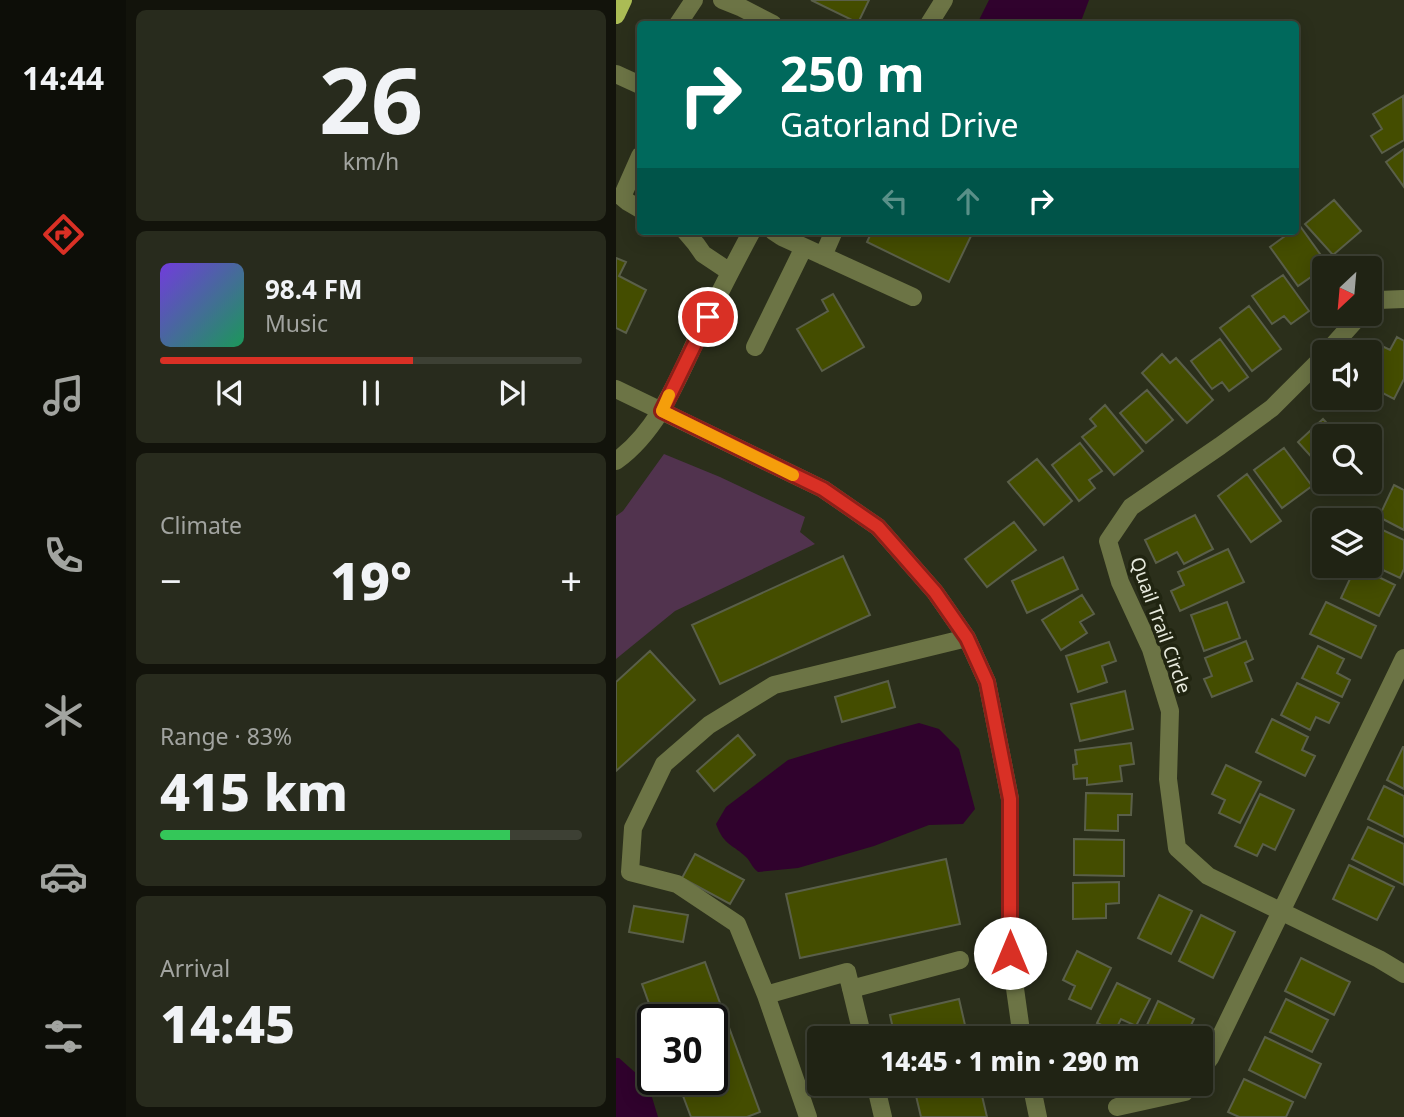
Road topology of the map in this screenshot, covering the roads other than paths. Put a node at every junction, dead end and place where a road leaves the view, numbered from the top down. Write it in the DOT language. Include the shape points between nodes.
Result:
graph roads {
  1 [pos="623,0"];
  2 [pos="694,0"];
  3 [pos="722,0"];
  4 [pos="944,0"];
  5 [pos="616,15"];
  6 [pos="679,21"];
  7 [pos="767,21"];
  8 [pos="931,21"];
  9 [pos="616,74"];
  10 [pos="637,84"];
  11 [pos="637,163"];
  12 [pos="637,207"];
  13 [pos="688,235"];
  14 [pos="750,235"];
  15 [pos="779,235"];
  16 [pos="832,235"];
  17 [pos="804,247"];
  18 [pos="822,256"];
  19 [pos="730,272"];
  20 [pos="913,297"];
  21 [pos="1404,299"];
  22 [pos="1382,300"];
  23 [pos="1350,326"];
  24 [pos="1338,340"];
  25 [pos="755,347"];
  26 [pos="1312,367"];
  27 [pos="616,389"];
  28 [pos="662,411"];
  29 [pos="616,461"];
  30 [pos="967,638"];
  31 [pos="1404,658"];
  32 [pos="623,872"];
  33 [pos="1281,911"];
  34 [pos="960,960"];
  35 [pos="1404,974"];
  36 [pos="851,989"];
  37 [pos="766,995"];
  38 [pos="860,1026"];
  39 [pos="1020,1026"];
  40 [pos="1213,1052"];
  41 [pos="878,1096"];
  42 [pos="1034,1096"];
  43 [pos="1167,1096"];
  44 [pos="1116,1107"];
  45 [pos="808,1117"];
  46 [pos="883,1117"];
  47 [pos="1038,1117"];
  1 -- 5 [label="main road"];
  2 -- 6 [label="street"];
  3 -- 7 [label="street"];
  4 -- 8 [label="street"];
  9 -- 10 [label="street"];
  11 -- 12 [label="street" via="622,197"];
  13 -- 19 [label="street" via="703,254"];
  14 -- 19 [label="street"];
  15 -- 17 [label="street"];
  16 -- 18 [label="street"];
  17 -- 18 [label="street"];
  17 -- 25 [label="street"];
  18 -- 20 [label="street"];
  19 -- 28 [label="street"];
  21 -- 22 [label="street"];
  23 -- 24 [label="street, Quail Trail Circle"];
  26 -- 33 [label="street, Quail Trail Circle" via="1272,408 1131,506 1108,541 1170,711 1168,779 1177,848 1209,876"];
  27 -- 28 [label="street"];
  28 -- 29 [label="street" via="631,450"];
  28 -- 30 [label="street" via="823,489 878,527 935,592"];
  30 -- 32 [label="street" via="774,685 709,725 664,764 633,828"];
  30 -- 39 [label="street" via="987,682 1010,799 1010,953"];
  31 -- 33 [label="street"];
  32 -- 37 [label="street" via="677,884 737,924"];
  33 -- 35 [label="street, Quail Trail Circle"];
  33 -- 40 [label="street"];
  34 -- 36 [label="street"];
  36 -- 37 [label="street" via="847,972"];
  36 -- 38 [label="street"];
  37 -- 45 [label="street"];
  41 -- 46 [label="street"];
  42 -- 47 [label="street"];
  43 -- 44 [label="street"];
}
